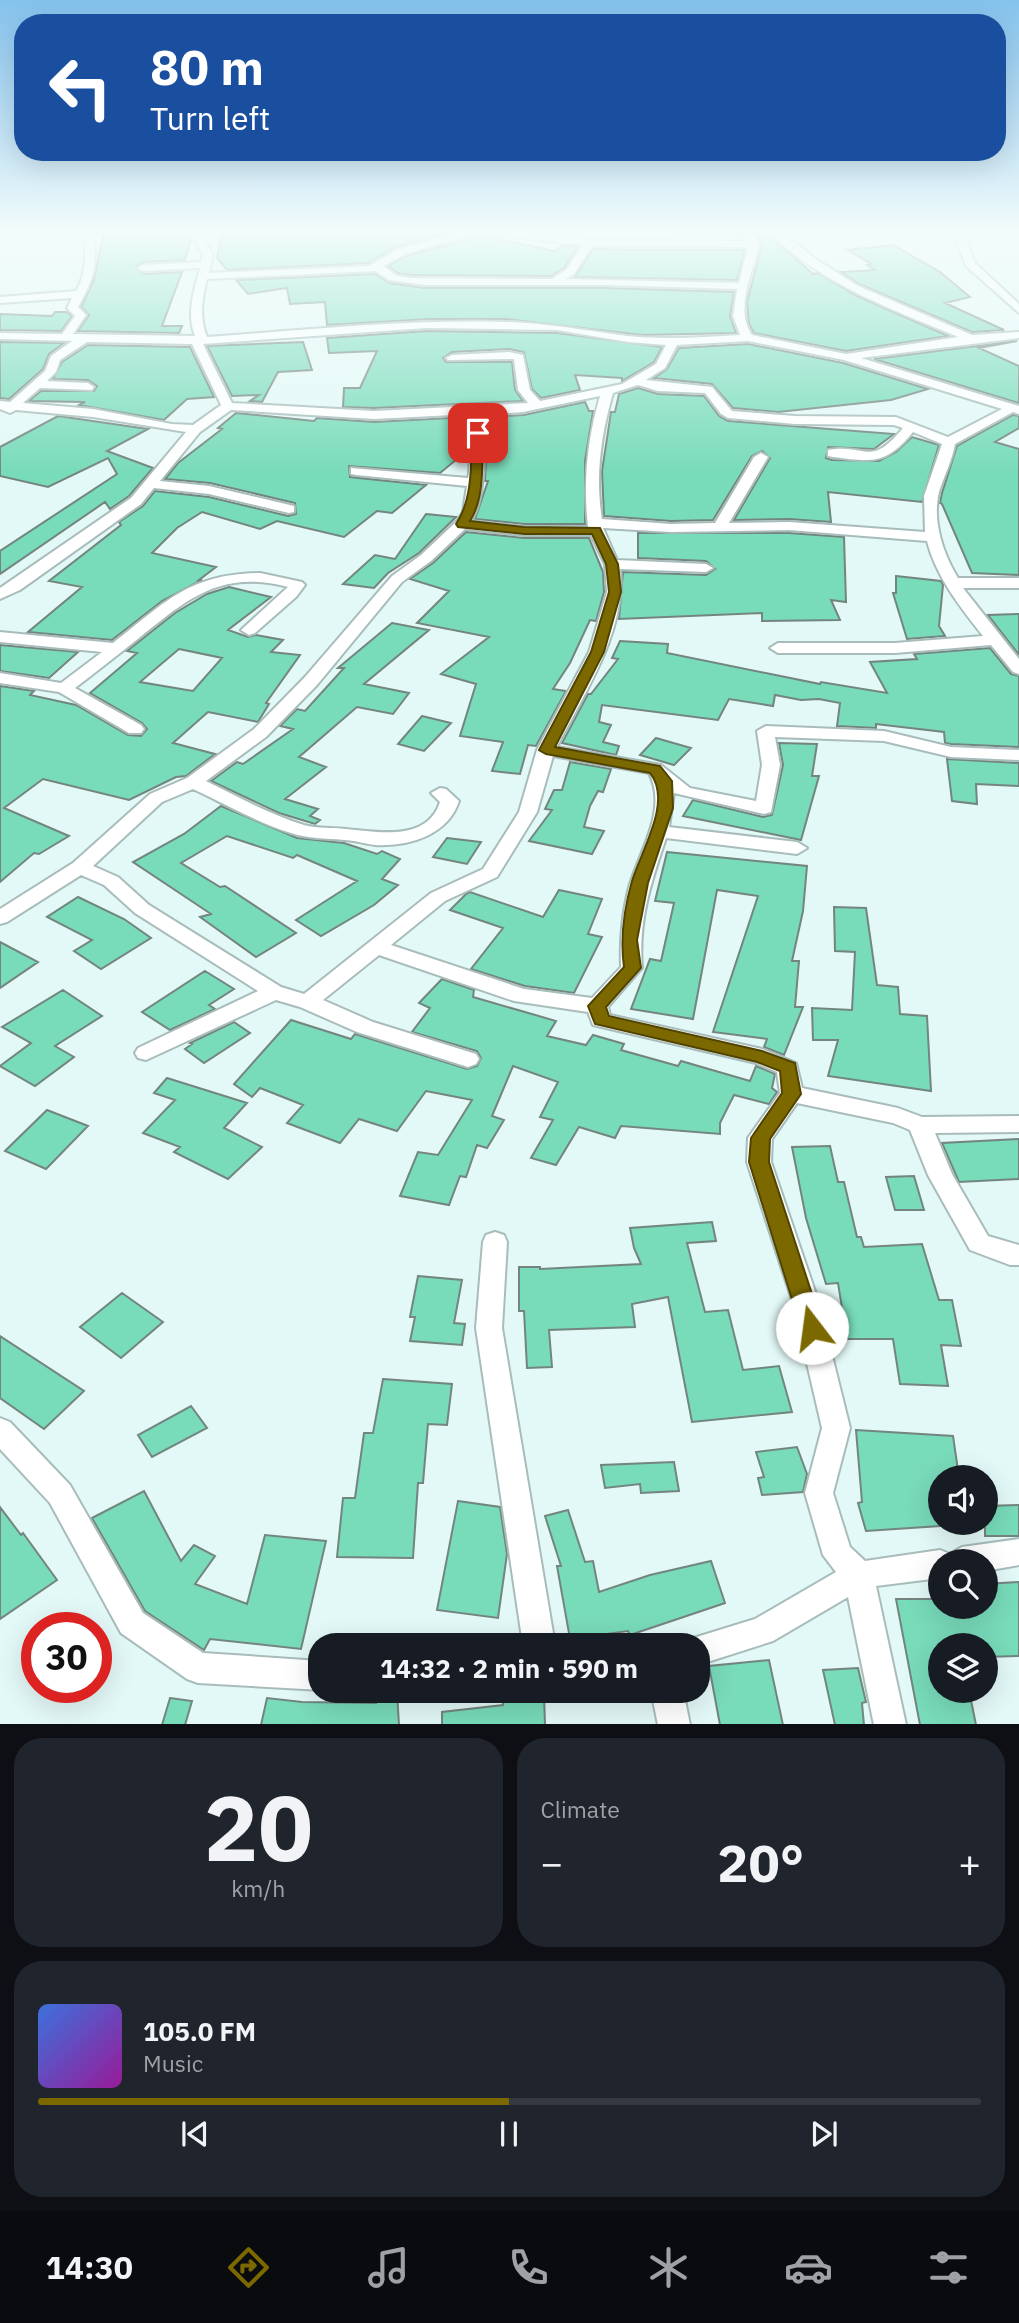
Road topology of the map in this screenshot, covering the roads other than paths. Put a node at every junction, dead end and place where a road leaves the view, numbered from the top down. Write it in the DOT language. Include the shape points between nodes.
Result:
graph roads {
  1 [pos="77,311"];
  2 [pos="196,311"];
  3 [pos="738,311"];
  4 [pos="908,311"];
  5 [pos="1019,335"];
  6 [pos="0,337"];
  7 [pos="748,338"];
  8 [pos="64,339"];
  9 [pos="82,339"];
  10 [pos="971,339"];
  11 [pos="196,341"];
  12 [pos="673,342"];
  13 [pos="846,357"];
  14 [pos="452,358"];
  15 [pos="637,381"];
  16 [pos="35,384"];
  17 [pos="88,387"];
  18 [pos="607,392"];
  19 [pos="0,405"];
  20 [pos="15,405"];
  21 [pos="538,405"];
  22 [pos="228,406"];
  23 [pos="1016,409"];
  24 [pos="485,411"];
  25 [pos="0,415"];
  26 [pos="911,427"];
  27 [pos="196,429"];
  28 [pos="949,442"];
  29 [pos="833,453"];
  30 [pos="761,457"];
  31 [pos="356,471"];
  32 [pos="474,483"];
  33 [pos="153,484"];
  34 [pos="289,509"];
  35 [pos="462,524"];
  36 [pos="596,527"];
  37 [pos="719,527"];
  38 [pos="931,537"];
  39 [pos="612,564"];
  40 [pos="706,568"];
  41 [pos="954,583"];
  42 [pos="1019,583"];
  43 [pos="0,594"];
  44 [pos="249,630"];
  45 [pos="0,637"];
  46 [pos="995,640"];
  47 [pos="113,648"];
  48 [pos="778,648"];
  49 [pos="1019,669"];
  50 [pos="0,678"];
  51 [pos="64,688"];
  52 [pos="135,729"];
  53 [pos="546,750"];
  54 [pos="1019,755"];
  55 [pos="655,769"];
  56 [pos="193,782"];
  57 [pos="440,793"];
  58 [pos="658,831"];
  59 [pos="797,848"];
  60 [pos="80,867"];
  61 [pos="0,918"];
  62 [pos="378,948"];
  63 [pos="274,992"];
  64 [pos="308,1002"];
  65 [pos="597,1006"];
  66 [pos="146,1053"];
  67 [pos="468,1059"];
  68 [pos="791,1094"];
  69 [pos="1019,1124"];
  70 [pos="920,1125"];
  71 [pos="495,1242"];
  72 [pos="1019,1255"];
  73 [pos="0,1430"];
  74 [pos="1019,1552"];
  75 [pos="998,1555"];
  76 [pos="928,1566"];
  77 [pos="859,1575"];
  78 [pos="537,1633"];
  79 [pos="710,1646"];
  80 [pos="308,1675"];
  81 [pos="670,1703"];
  82 [pos="674,1724"];
  83 [pos="890,1724"];
  1 -- 8 [label="street" via="81,314"];
  2 -- 11 [label="street" via="201,337"];
  3 -- 7 [label="street" via="738,322"];
  4 -- 10 [label="street"];
  5 -- 10 [label="street"];
  6 -- 8 [label="street"];
  7 -- 12 [label="street"];
  7 -- 13 [label="street"];
  8 -- 9 [label="street"];
  9 -- 11 [label="street"];
  9 -- 16 [label="street" via="55,358 50,372"];
  10 -- 13 [label="street"];
  11 -- 12 [label="street" via="426,325 505,325"];
  11 -- 22 [label="street"];
  12 -- 15 [label="street" via="661,366"];
  13 -- 23 [label="street"];
  14 -- 21 [label="street" via="519,357 523,389"];
  15 -- 18 [label="street"];
  15 -- 26 [label="street" via="708,390 728,414 795,420 880,419"];
  16 -- 17 [label="street"];
  16 -- 20 [label="street"];
  18 -- 21 [label="street"];
  18 -- 36 [label="street" via="593,454 590,494"];
  19 -- 20 [label="street"];
  20 -- 25 [label="street"];
  20 -- 27 [label="street"];
  21 -- 24 [label="street"];
  22 -- 24 [label="street" via="374,415"];
  22 -- 27 [label="street"];
  23 -- 28 [label="street"];
  24 -- 32 [label="street" via="478,413"];
  26 -- 28 [label="street"];
  26 -- 29 [label="street" via="885,456"];
  27 -- 33 [label="street"];
  28 -- 38 [label="street" via="930,502"];
  30 -- 37 [label="street"];
  31 -- 32 [label="street"];
  32 -- 35 [label="street" via="470,512"];
  33 -- 34 [label="street" via="209,490"];
  33 -- 43 [label="street" via="136,501"];
  35 -- 36 [label="street" via="524,531"];
  35 -- 56 [label="street" via="397,579 311,681 260,733"];
  36 -- 37 [label="street"];
  36 -- 39 [label="street"];
  37 -- 38 [label="street" via="801,527"];
  38 -- 41 [label="street"];
  39 -- 40 [label="street"];
  39 -- 53 [label="street" via="615,592 597,652"];
  41 -- 42 [label="street"];
  41 -- 46 [label="street"];
  44 -- 47 [label="street" via="297,585 235,576 204,585"];
  45 -- 47 [label="street"];
  46 -- 48 [label="street" via="895,648"];
  46 -- 49 [label="street"];
  47 -- 51 [label="street"];
  50 -- 51 [label="street"];
  51 -- 52 [label="street"];
  53 -- 55 [label="street"];
  53 -- 62 [label="street" via="528,813 490,873 438,897"];
  54 -- 55 [label="street" via="951,752 884,736 766,731 771,765 764,808 684,792"];
  55 -- 58 [label="street" via="665,781 666,808"];
  56 -- 57 [label="street" via="312,833 376,839 404,837 431,827 448,812 450,801"];
  56 -- 60 [label="street" via="156,798"];
  58 -- 59 [label="street"];
  58 -- 65 [label="street" via="640,883 629,940 632,968"];
  60 -- 61 [label="street"];
  60 -- 63 [label="street" via="111,881 142,909"];
  62 -- 64 [label="street"];
  62 -- 65 [label="street" via="522,996"];
  63 -- 64 [label="street"];
  63 -- 66 [label="street"];
  64 -- 67 [label="street" via="365,1027"];
  65 -- 68 [label="street" via="601,1020 762,1057 788,1068"];
  68 -- 70 [label="street" via="898,1116"];
  68 -- 77 [label="street" via="760,1138 759,1162 806,1303 836,1429 819,1493 838,1555"];
  69 -- 70 [label="street"];
  70 -- 72 [label="street" via="940,1175 979,1242"];
  71 -- 78 [label="street" via="489,1328"];
  73 -- 80 [label="street" via="60,1494 132,1623 198,1668"];
  74 -- 75 [label="street"];
  76 -- 77 [label="street"];
  77 -- 79 [label="street" via="762,1631"];
  77 -- 83 [label="street"];
  81 -- 82 [label="street"];
}
